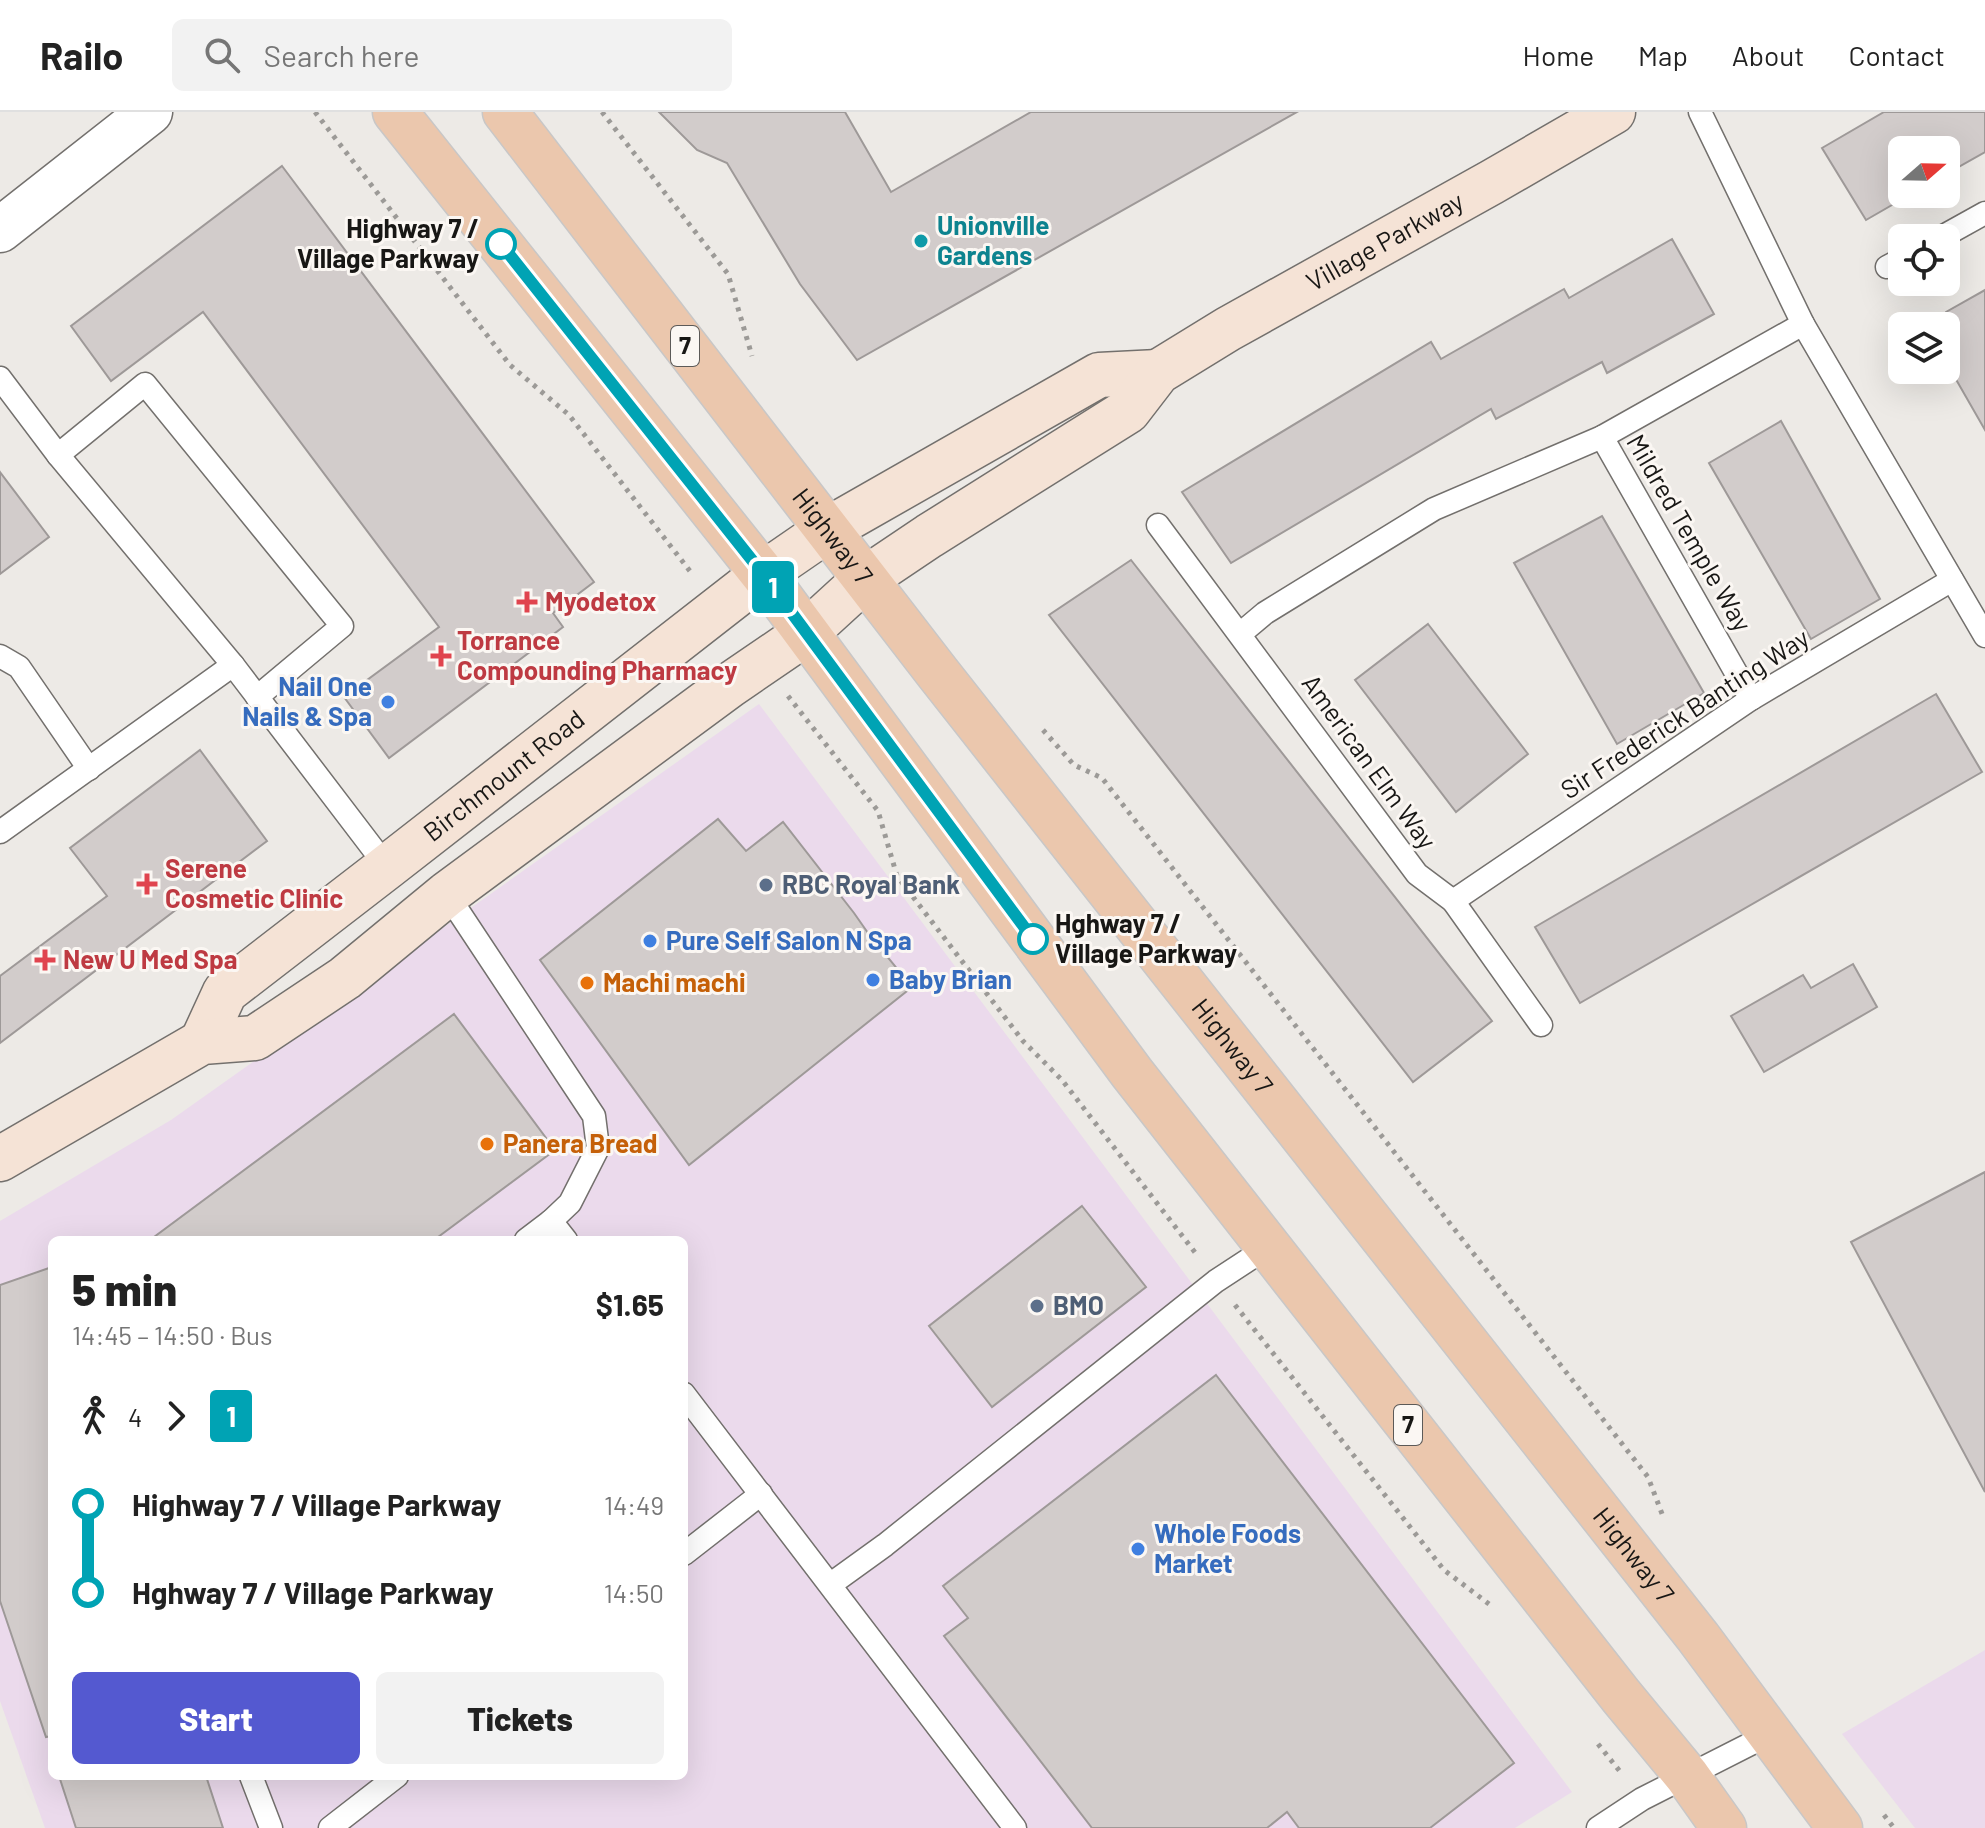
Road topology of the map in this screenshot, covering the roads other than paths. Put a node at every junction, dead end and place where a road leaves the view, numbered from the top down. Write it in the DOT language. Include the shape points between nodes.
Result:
graph roads {
  1 [pos="150,112"];
  2 [pos="395,112"];
  3 [pos="505,112"];
  4 [pos="1613,112"];
  5 [pos="1700,112"];
  6 [pos="1985,213"];
  7 [pos="1960,227"];
  8 [pos="0,230"];
  9 [pos="1803,324"];
  10 [pos="1158,372"];
  11 [pos="0,378"];
  12 [pos="1602,437"];
  13 [pos="58,455"];
  14 [pos="1158,525"];
  15 [pos="827,530"];
  16 [pos="763,574"];
  17 [pos="865,579"];
  18 [pos="1952,580"];
  19 [pos="1982,623"];
  20 [pos="806,633"];
  21 [pos="1240,634"];
  22 [pos="0,656"];
  23 [pos="233,665"];
  24 [pos="257,697"];
  25 [pos="1751,699"];
  26 [pos="89,769"];
  27 [pos="0,832"];
  28 [pos="387,867"];
  29 [pos="447,894"];
  30 [pos="1453,901"];
  31 [pos="1541,1025"];
  32 [pos="202,1042"];
  33 [pos="0,1159"];
  34 [pos="551,1221"];
  35 [pos="531,1236"];
  36 [pos="563,1236"];
  37 [pos="1268,1247"];
  38 [pos="688,1399"];
  39 [pos="761,1494"];
  40 [pos="688,1551"];
  41 [pos="831,1584"];
  42 [pos="1770,1734"];
  43 [pos="1687,1776"];
  44 [pos="253,1780"];
  45 [pos="392,1780"];
  46 [pos="271,1828"];
  47 [pos="330,1828"];
  48 [pos="1015,1828"];
  49 [pos="1598,1828"];
  50 [pos="1724,1828"];
  51 [pos="1840,1828"];
  1 -- 8 [label="street"];
  2 -- 16 [label="main road, 7"];
  3 -- 15 [label="main road, Highway 7 / 7"];
  4 -- 10 [label="main road, Village Parkway"];
  5 -- 9 [label="lane"];
  6 -- 7 [label="lane"];
  9 -- 12 [label="lane"];
  9 -- 18 [label="lane"];
  10 -- 15 [label="main road, Village Parkway" via="1099,375"];
  10 -- 17 [label="main road, Village Parkway" via="1128,411"];
  11 -- 13 [label="lane"];
  12 -- 21 [label="lane" via="1434,509 1265,613"];
  12 -- 25 [label="lane, Mildred Temple Way"];
  13 -- 23 [label="lane"];
  13 -- 24 [label="lane" via="145,384 342,626"];
  14 -- 21 [label="lane, American Elm Way"];
  15 -- 16 [label="main road, Birchmount Road"];
  15 -- 17 [label="main road, Highway 7 / 7"];
  16 -- 20 [label="main road, 7"];
  16 -- 28 [label="main road, Birchmount Road"];
  17 -- 20 [label="main road, Village Parkway"];
  17 -- 42 [label="main road, Highway 7 / 7"];
  18 -- 19 [label="lane"];
  18 -- 25 [label="lane, Sir Frederick Banting Way"];
  20 -- 29 [label="main road"];
  20 -- 37 [label="main road, 7" via="1132,1073"];
  21 -- 30 [label="lane, American Elm Way" via="1417,874"];
  22 -- 26 [label="lane" via="19,667"];
  23 -- 24 [label="lane"];
  23 -- 26 [label="lane"];
  24 -- 28 [label="lane"];
  25 -- 30 [label="lane, Sir Frederick Banting Way"];
  26 -- 27 [label="lane"];
  28 -- 32 [label="main road, Birchmount Road" via="225,992"];
  29 -- 32 [label="main road" via="345,978 255,1038"];
  29 -- 34 [label="lane" via="594,1116 598,1148 570,1203"];
  30 -- 31 [label="lane, American Elm Way"];
  32 -- 33 [label="main road"];
  34 -- 35 [label="lane"];
  34 -- 36 [label="lane"];
  37 -- 41 [label="lane" via="1216,1281"];
  37 -- 43 [label="main road, 7"];
  38 -- 39 [label="lane"];
  39 -- 40 [label="lane"];
  39 -- 41 [label="lane"];
  41 -- 48 [label="lane"];
  42 -- 43 [label="lane"];
  42 -- 51 [label="main road, Highway 7 / 7"];
  43 -- 49 [label="lane"];
  43 -- 50 [label="main road, 7"];
  44 -- 46 [label="lane"];
  45 -- 47 [label="lane"];
}
